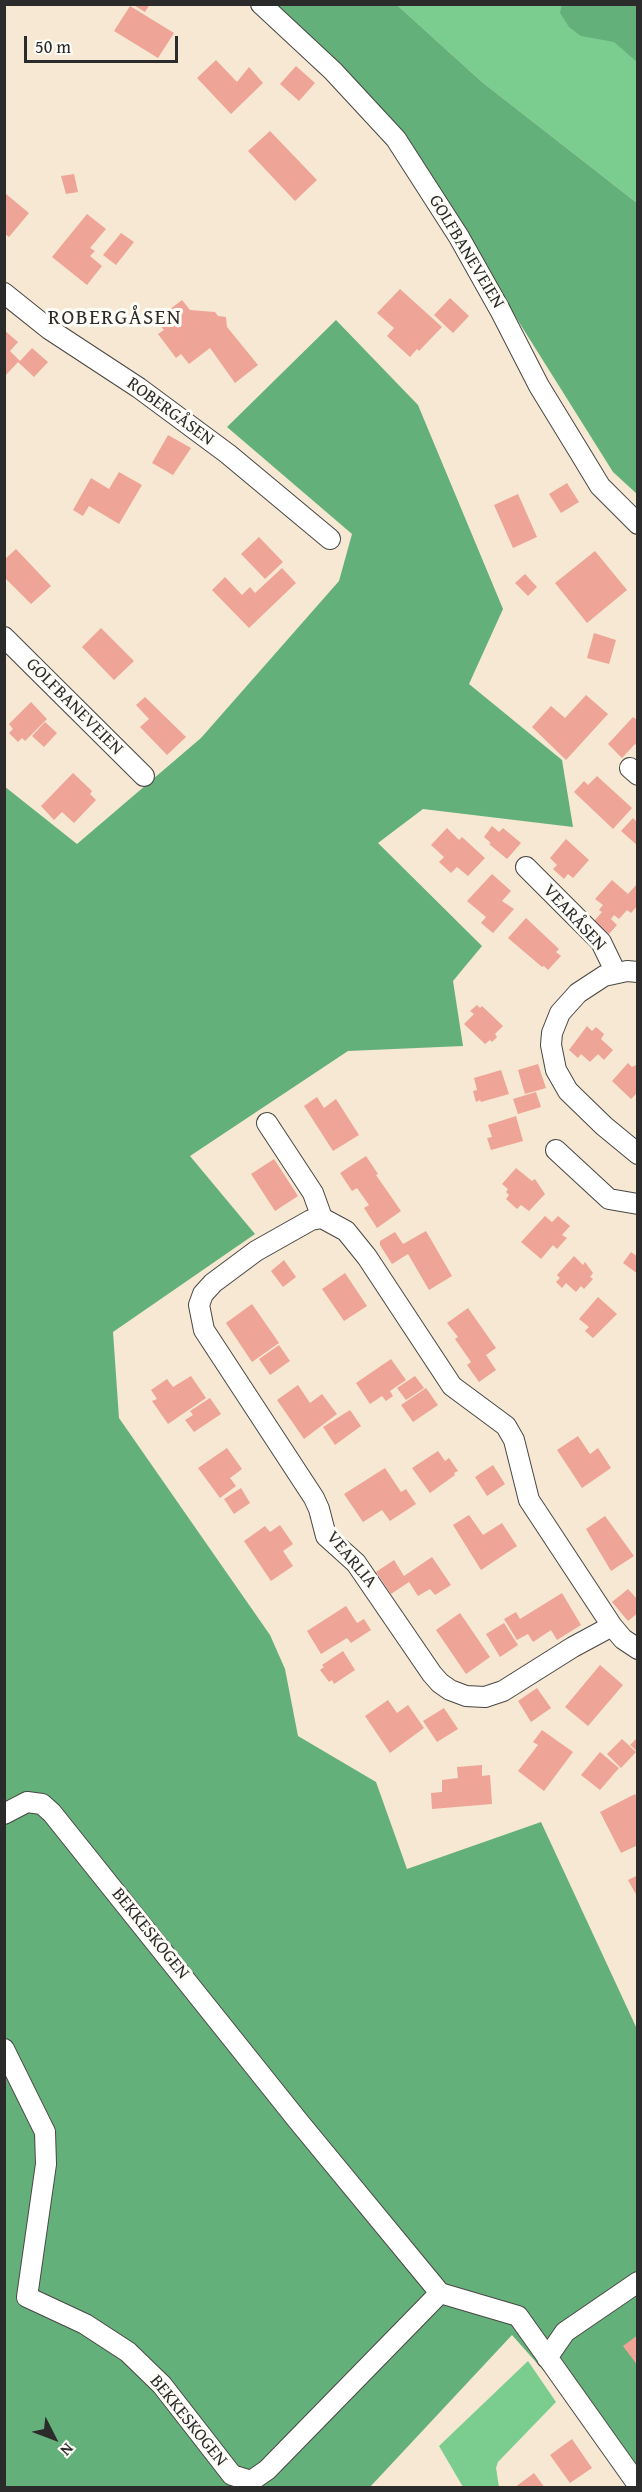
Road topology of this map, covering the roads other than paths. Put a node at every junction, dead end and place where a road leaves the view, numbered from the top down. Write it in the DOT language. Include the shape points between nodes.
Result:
graph roads {
  1 [pos="261,4"];
  2 [pos="4,293"];
  3 [pos="638,524"];
  4 [pos="330,539"];
  5 [pos="4,638"];
  6 [pos="144,776"];
  7 [pos="526,867"];
  8 [pos="638,972"];
  9 [pos="616,973"];
  10 [pos="267,1123"];
  11 [pos="556,1150"];
  12 [pos="638,1154"];
  13 [pos="638,1204"];
  14 [pos="322,1218"];
  15 [pos="612,1626"];
  16 [pos="638,1649"];
  17 [pos="4,1814"];
  18 [pos="4,2049"];
  19 [pos="638,2283"];
  20 [pos="440,2293"];
  21 [pos="547,2358"];
  22 [pos="632,2484"];
  1 -- 3 [label="street, GOLFBANEVEIEN" via="333,71 396,140 459,237 539,386 600,486"];
  2 -- 4 [label="street, ROBERGÅSEN" via="228,454"];
  5 -- 6 [label="street, GOLFBANEVEIEN"];
  7 -- 9 [label="street, VEARÅSEN" via="601,942"];
  8 -- 9 [label="street, VEARÅSEN"];
  9 -- 12 [label="street, VEARÅSEN" via="589,984 560,1013 551,1045 556,1070 568,1091"];
  10 -- 14 [label="street" via="313,1193"];
  11 -- 13 [label="street" via="609,1199"];
  14 -- 15 [label="street" via="354,1241 452,1386 506,1426 514,1440 529,1500"];
  14 -- 15 [label="street, VEARLIA" via="311,1220 256,1251 213,1283 199,1305 211,1344 314,1498 326,1536 357,1563 432,1674 450,1690 466,1696 485,1697 503,1691"];
  15 -- 16 [label="street"];
  17 -- 20 [label="street, BEKKESKOGEN" via="27,1802 42,1804 52,1813"];
  18 -- 20 [label="street, BEKKESKOGEN" via="45,2132 46,2164 27,2297 85,2324 128,2352 162,2385 232,2475 251,2481 267,2470"];
  19 -- 21 [label="street" via="565,2332"];
  20 -- 21 [label="street" via="518,2316"];
  21 -- 22 [label="street"];
}
